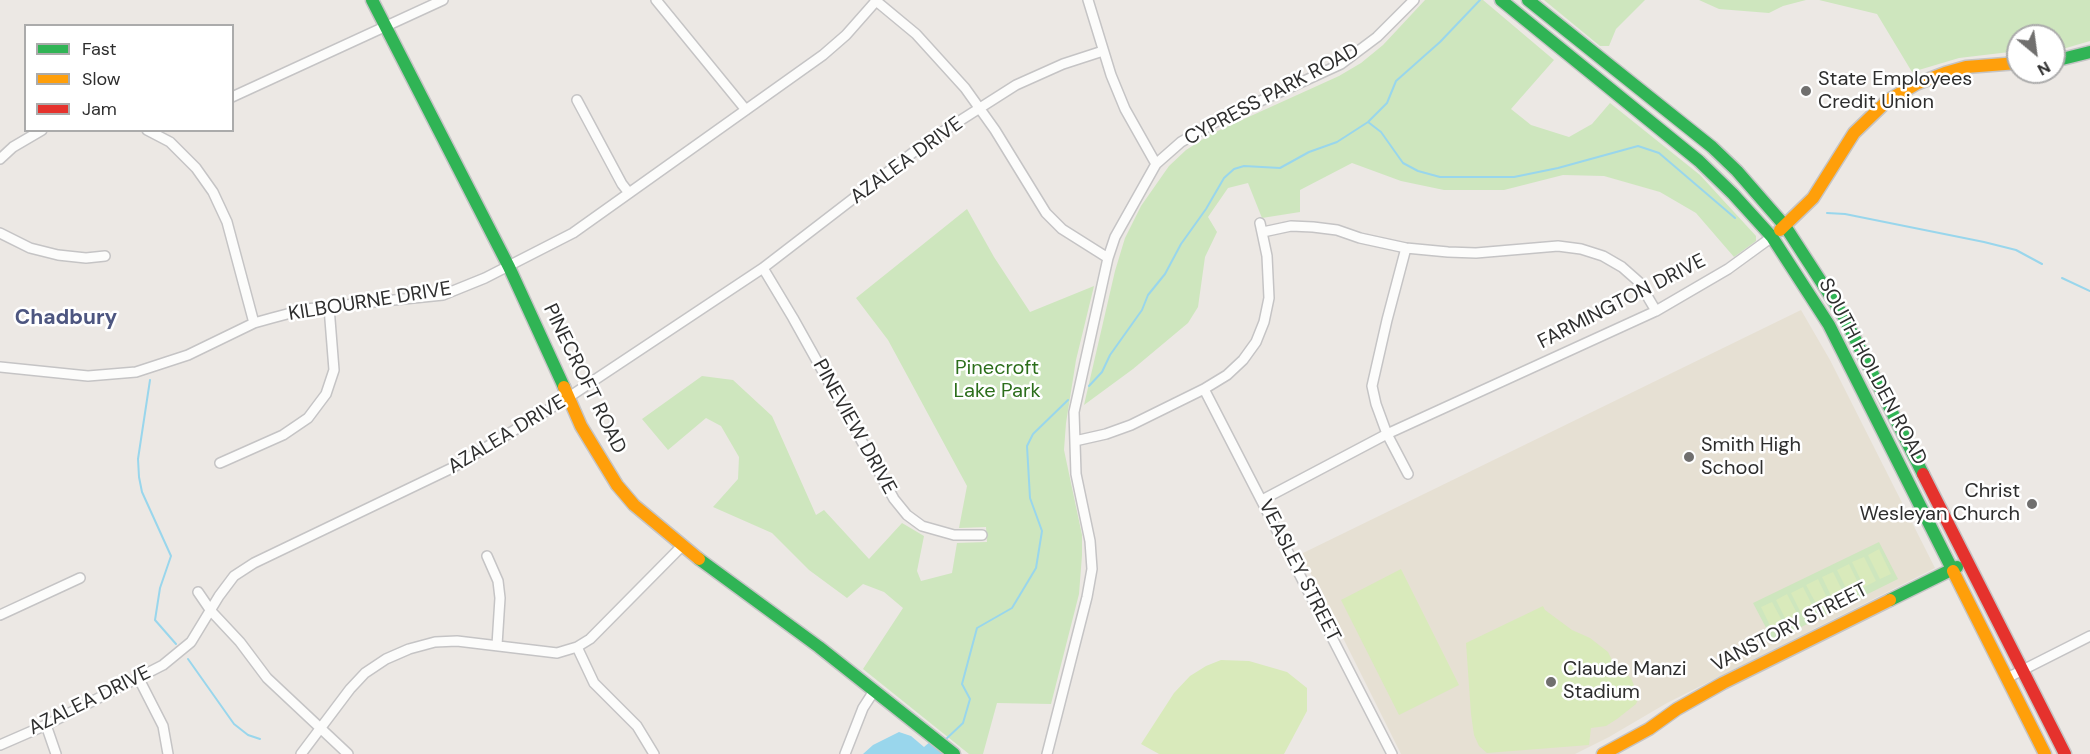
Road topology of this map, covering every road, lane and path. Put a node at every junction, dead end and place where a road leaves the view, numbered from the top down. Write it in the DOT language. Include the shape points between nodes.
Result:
graph roads {
  1 [pos="372,0"];
  2 [pos="443,0"];
  3 [pos="656,0"];
  4 [pos="1088,0"];
  5 [pos="1414,0"];
  6 [pos="1501,0"];
  7 [pos="1528,0"];
  8 [pos="875,1"];
  9 [pos="386,26"];
  10 [pos="1103,51"];
  11 [pos="2090,52"];
  12 [pos="2066,58"];
  13 [pos="2006,64"];
  14 [pos="234,96"];
  15 [pos="577,100"];
  16 [pos="981,108"];
  17 [pos="746,110"];
  18 [pos="39,132"];
  19 [pos="151,132"];
  20 [pos="0,159"];
  21 [pos="1156,164"];
  22 [pos="629,193"];
  23 [pos="1785,226"];
  24 [pos="0,233"];
  25 [pos="1772,237"];
  26 [pos="1406,248"];
  27 [pos="105,256"];
  28 [pos="1108,258"];
  29 [pos="509,267"];
  30 [pos="763,268"];
  31 [pos="329,307"];
  32 [pos="1656,311"];
  33 [pos="254,323"];
  34 [pos="0,367"];
  35 [pos="1204,389"];
  36 [pos="569,397"];
  37 [pos="1387,434"];
  38 [pos="1075,441"];
  39 [pos="220,463"];
  40 [pos="1408,474"];
  41 [pos="1262,500"];
  42 [pos="982,535"];
  43 [pos="682,546"];
  44 [pos="487,556"];
  45 [pos="1968,562"];
  46 [pos="1951,570"];
  47 [pos="80,578"];
  48 [pos="198,592"];
  49 [pos="211,611"];
  50 [pos="0,615"];
  51 [pos="2090,636"];
  52 [pos="497,645"];
  53 [pos="577,647"];
  54 [pos="2023,669"];
  55 [pos="2007,678"];
  56 [pos="140,679"];
  57 [pos="874,691"];
  58 [pos="46,725"];
  59 [pos="321,729"];
  60 [pos="0,745"];
  61 [pos="57,754"];
  62 [pos="168,754"];
  63 [pos="302,754"];
  64 [pos="348,754"];
  65 [pos="654,754"];
  66 [pos="844,754"];
  67 [pos="953,754"];
  68 [pos="1047,754"];
  69 [pos="1392,754"];
  70 [pos="1603,754"];
  71 [pos="2045,754"];
  72 [pos="2065,754"];
  1 -- 9 [label="main road, PINECROFT ROAD"];
  2 -- 9 [label="street"];
  3 -- 17 [label="street"];
  4 -- 10 [label="street"];
  5 -- 21 [label="street, CYPRESS PARK ROAD" via="1377,38 1341,64 1220,120 1181,142"];
  6 -- 25 [label="main road, SOUTH HOLDEN ROAD" via="1699,161"];
  7 -- 23 [label="main road, SOUTH HOLDEN ROAD" via="1712,147"];
  8 -- 16 [label="street" via="916,34"];
  8 -- 17 [label="street, KILBOURNE DRIVE" via="836,44"];
  9 -- 14 [label="street"];
  9 -- 29 [label="main road, PINECROFT ROAD"];
  10 -- 16 [label="street, AZALEA DRIVE" via="1025,81"];
  10 -- 21 [label="street" via="1125,109"];
  11 -- 12 [label="main road"];
  13 -- 23 [label="main road, FARMINGTON DRIVE" via="1945,73 1887,101 1854,133 1824,184"];
  15 -- 22 [label="street"];
  16 -- 28 [label="street" via="1046,213 1062,229"];
  16 -- 30 [label="street, AZALEA DRIVE" via="928,141"];
  17 -- 22 [label="street, KILBOURNE DRIVE"];
  18 -- 20 [label="street"];
  19 -- 33 [label="street" via="170,142 213,192 229,230"];
  21 -- 28 [label="street, CYPRESS PARK ROAD"];
  22 -- 29 [label="street, KILBOURNE DRIVE" via="573,233"];
  23 -- 25 [label="main road, FARMINGTON DRIVE"];
  23 -- 45 [label="main road, SOUTH HOLDEN ROAD" via="1844,317"];
  24 -- 27 [label="street" via="30,248 58,255"];
  25 -- 32 [label="street, FARMINGTON DRIVE" via="1728,269"];
  25 -- 46 [label="main road, SOUTH HOLDEN ROAD" via="1829,325"];
  26 -- 32 [label="street" via="1476,253 1558,246 1581,249 1622,267 1639,282"];
  26 -- 35 [label="street" via="1313,226 1262,228 1269,298 1264,322 1243,360"];
  26 -- 37 [label="street" via="1372,386"];
  28 -- 38 [label="street, CYPRESS PARK ROAD" via="1074,412"];
  29 -- 31 [label="street, KILBOURNE DRIVE" via="443,295"];
  29 -- 36 [label="main road, PINECROFT ROAD"];
  30 -- 36 [label="street, AZALEA DRIVE"];
  30 -- 42 [label="street, PINEVIEW DRIVE" via="894,500 922,526 954,535"];
  31 -- 33 [label="street, KILBOURNE DRIVE"];
  31 -- 39 [label="street" via="334,370 326,394 308,418 283,435"];
  32 -- 37 [label="street, FARMINGTON DRIVE"];
  33 -- 34 [label="street, KILBOURNE DRIVE" via="188,355 136,372 88,376"];
  35 -- 38 [label="street" via="1131,425"];
  35 -- 41 [label="street, VEASLEY STREET"];
  36 -- 43 [label="main road, PINECROFT ROAD" via="581,426 617,485"];
  36 -- 49 [label="street, AZALEA DRIVE" via="452,468 254,563 234,576"];
  37 -- 40 [label="street"];
  37 -- 41 [label="street, FARMINGTON DRIVE"];
  38 -- 68 [label="street, CYPRESS PARK ROAD" via="1076,474 1092,569"];
  41 -- 69 [label="street, VEASLEY STREET"];
  43 -- 53 [label="street" via="590,639"];
  43 -- 57 [label="main road, PINECROFT ROAD"];
  44 -- 52 [label="street" via="498,581 500,598"];
  45 -- 46 [label="main road, VANSTORY STREET"];
  45 -- 54 [label="main road, SOUTH HOLDEN ROAD"];
  46 -- 55 [label="main road, SOUTH HOLDEN ROAD"];
  46 -- 70 [label="main road, VANSTORY STREET" via="1723,682"];
  47 -- 50 [label="street"];
  48 -- 49 [label="street"];
  49 -- 56 [label="street, AZALEA DRIVE" via="179,654"];
  49 -- 59 [label="street" via="267,678"];
  51 -- 54 [label="street"];
  52 -- 53 [label="street" via="556,652"];
  52 -- 59 [label="street" via="435,642 386,659 350,689"];
  53 -- 65 [label="street" via="594,683 637,726"];
  54 -- 55 [label="street"];
  54 -- 72 [label="main road, SOUTH HOLDEN ROAD"];
  55 -- 71 [label="main road, SOUTH HOLDEN ROAD"];
  56 -- 58 [label="street, AZALEA DRIVE"];
  56 -- 62 [label="street" via="163,726"];
  57 -- 66 [label="street"];
  57 -- 67 [label="main road, PINECROFT ROAD"];
  58 -- 60 [label="street, AZALEA DRIVE"];
  58 -- 61 [label="street"];
  59 -- 63 [label="street"];
  59 -- 64 [label="street"];
}
